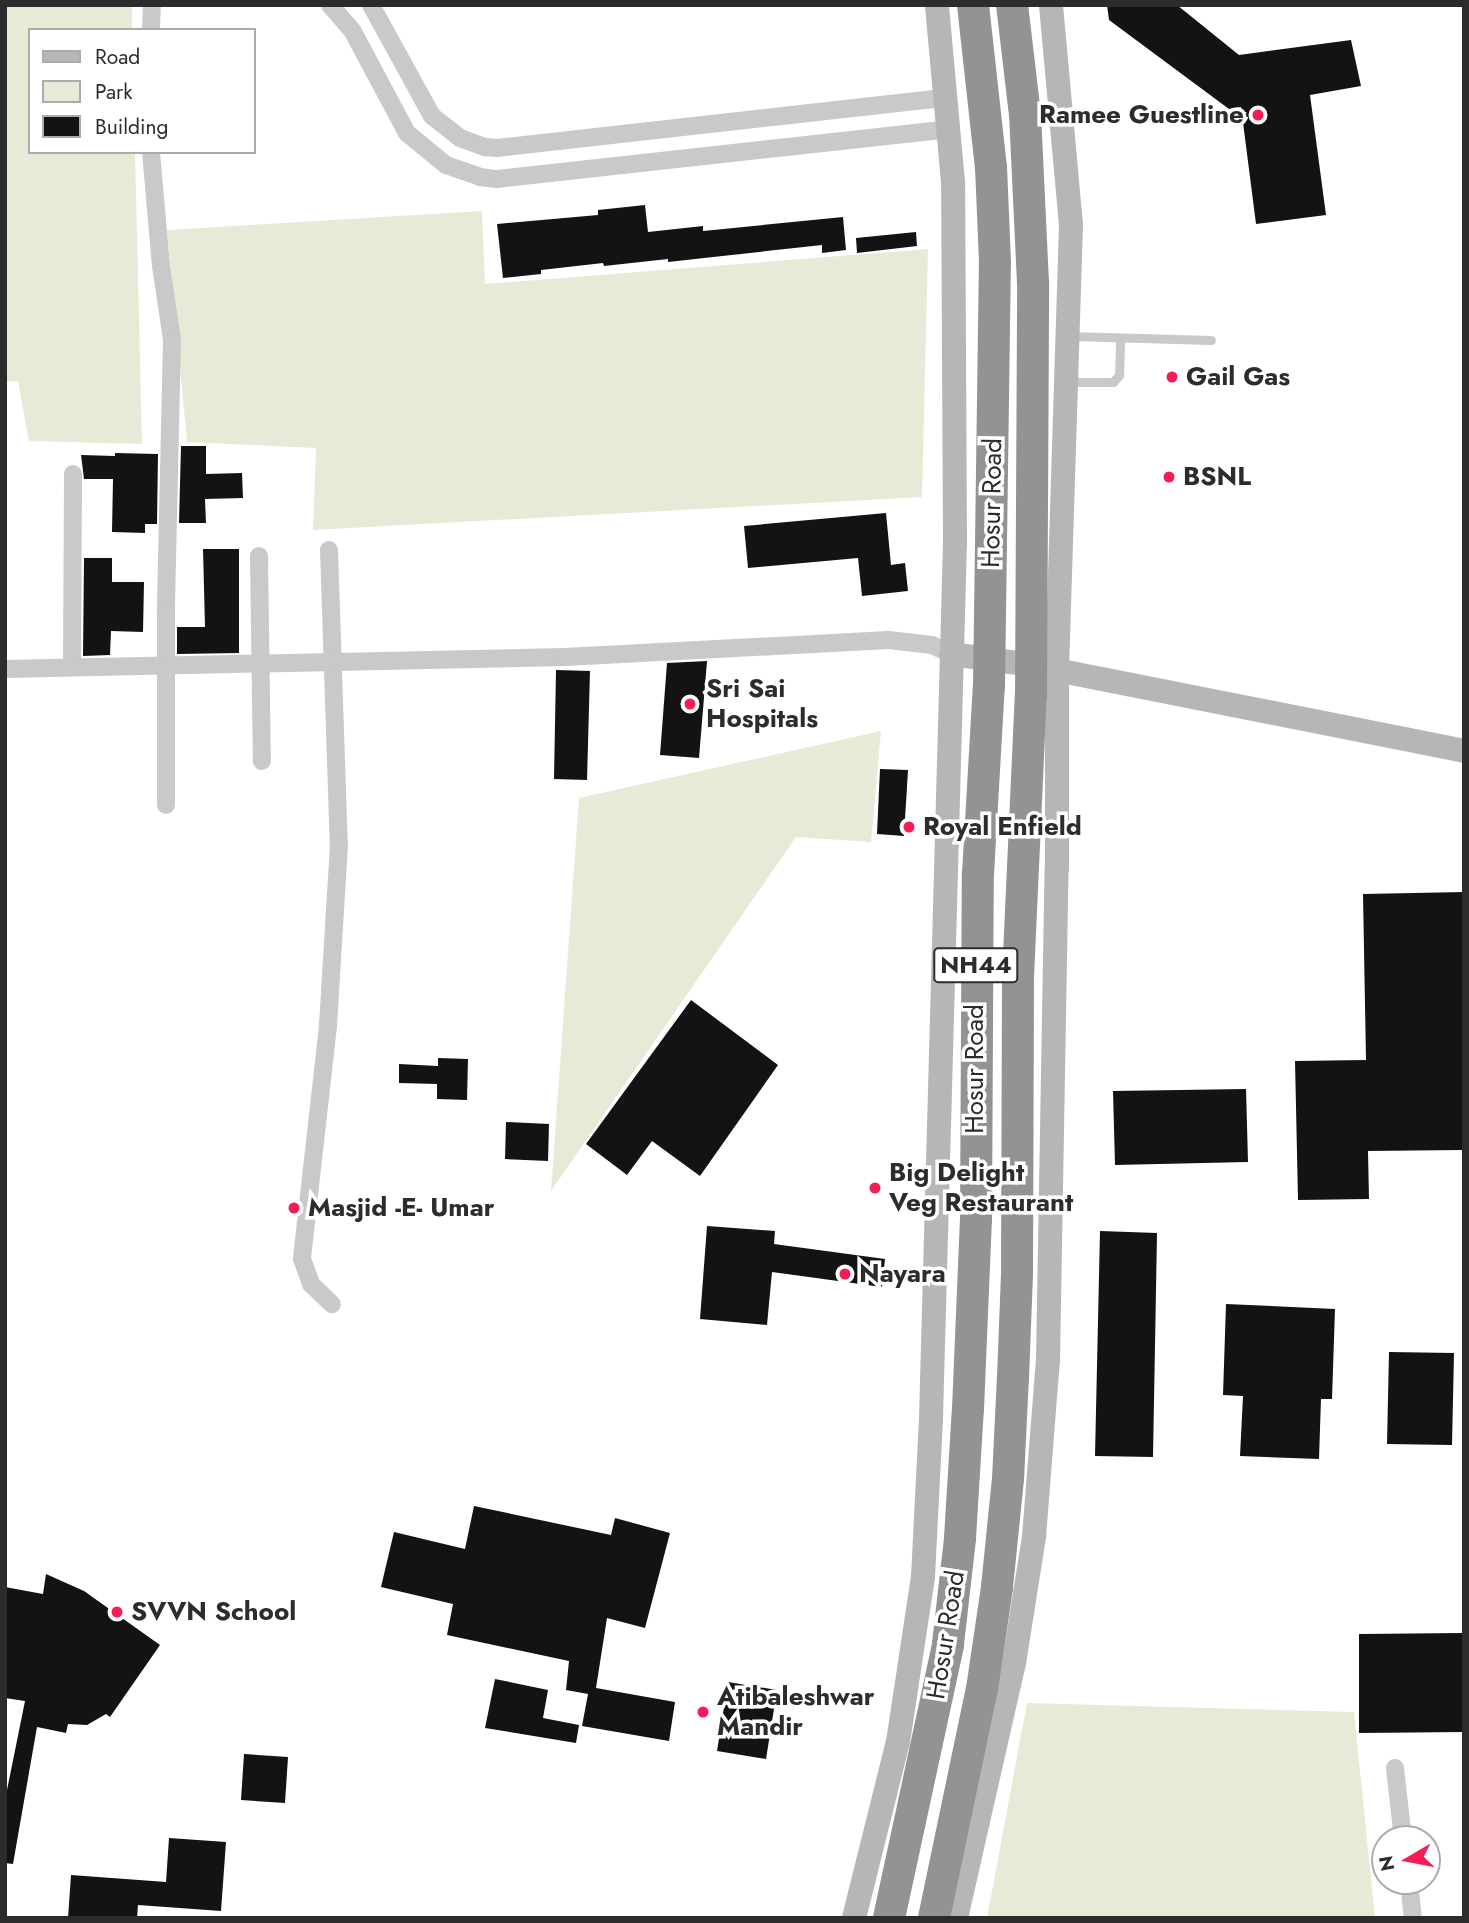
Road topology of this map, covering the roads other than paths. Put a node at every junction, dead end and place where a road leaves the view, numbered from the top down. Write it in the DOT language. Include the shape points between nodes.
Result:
graph roads {
  1 [pos="152,5"];
  2 [pos="330,5"];
  3 [pos="371,5"];
  4 [pos="937,5"];
  5 [pos="973,5"];
  6 [pos="1012,5"];
  7 [pos="1051,5"];
  8 [pos="151,28"];
  9 [pos="945,98"];
  10 [pos="948,129"];
  11 [pos="152,154"];
  12 [pos="1068,336"];
  13 [pos="1120,338"];
  14 [pos="1211,340"];
  15 [pos="1067,382"];
  16 [pos="73,474"];
  17 [pos="330,550"];
  18 [pos="259,556"];
  19 [pos="989,660"];
  20 [pos="331,662"];
  21 [pos="260,663"];
  22 [pos="165,665"];
  23 [pos="951,665"];
  24 [pos="72,667"];
  25 [pos="1044,667"];
  26 [pos="5,670"];
  27 [pos="1464,751"];
  28 [pos="262,761"];
  29 [pos="166,805"];
  30 [pos="332,1304"];
  31 [pos="1395,1768"];
  32 [pos="1402,1825"];
  33 [pos="1411,1895"];
  34 [pos="854,1918"];
  35 [pos="889,1918"];
  36 [pos="934,1918"];
  37 [pos="956,1918"];
  38 [pos="1413,1918"];
  1 -- 8 [label="street"];
  2 -- 10 [label="street" via="352,30 407,134 446,165 480,177 498,179"];
  3 -- 9 [label="street" via="432,116 460,138 485,147"];
  4 -- 9 [label="street"];
  5 -- 19 [label="highway, Hosur Road / NH44" via="991,167 995,262"];
  6 -- 25 [label="highway, Hosur Road / NH44" via="1025,115"];
  7 -- 12 [label="street" via="1071,225"];
  9 -- 10 [label="street"];
  10 -- 23 [label="street" via="953,181"];
  11 -- 22 [label="street" via="172,340"];
  12 -- 13 [label="lane"];
  12 -- 15 [label="street"];
  13 -- 14 [label="lane"];
  13 -- 15 [label="lane" via="1119,375 1113,382"];
  15 -- 25 [label="street"];
  16 -- 24 [label="street"];
  17 -- 20 [label="street"];
  18 -- 21 [label="street"];
  19 -- 23 [label="street"];
  19 -- 25 [label="street"];
  19 -- 35 [label="highway, Hosur Road / NH44" via="977,888 976,1220 960,1538 948,1644"];
  20 -- 21 [label="street"];
  20 -- 23 [label="street" via="565,657 889,640 932,645"];
  20 -- 30 [label="street" via="339,845 328,1026 302,1259 312,1284"];
  21 -- 22 [label="street"];
  21 -- 28 [label="street"];
  22 -- 24 [label="street"];
  22 -- 29 [label="street"];
  23 -- 34 [label="street" via="932,1404 923,1577 898,1742"];
  24 -- 26 [label="street"];
  25 -- 27 [label="street"];
  25 -- 36 [label="highway, Hosur Road / NH44" via="1018,978 1017,1272 1008,1479 982,1689"];
  25 -- 37 [label="street" via="1057,868 1049,1347 1034,1538 1014,1662"];
  31 -- 32 [label="street"];
  33 -- 38 [label="street"];
}
